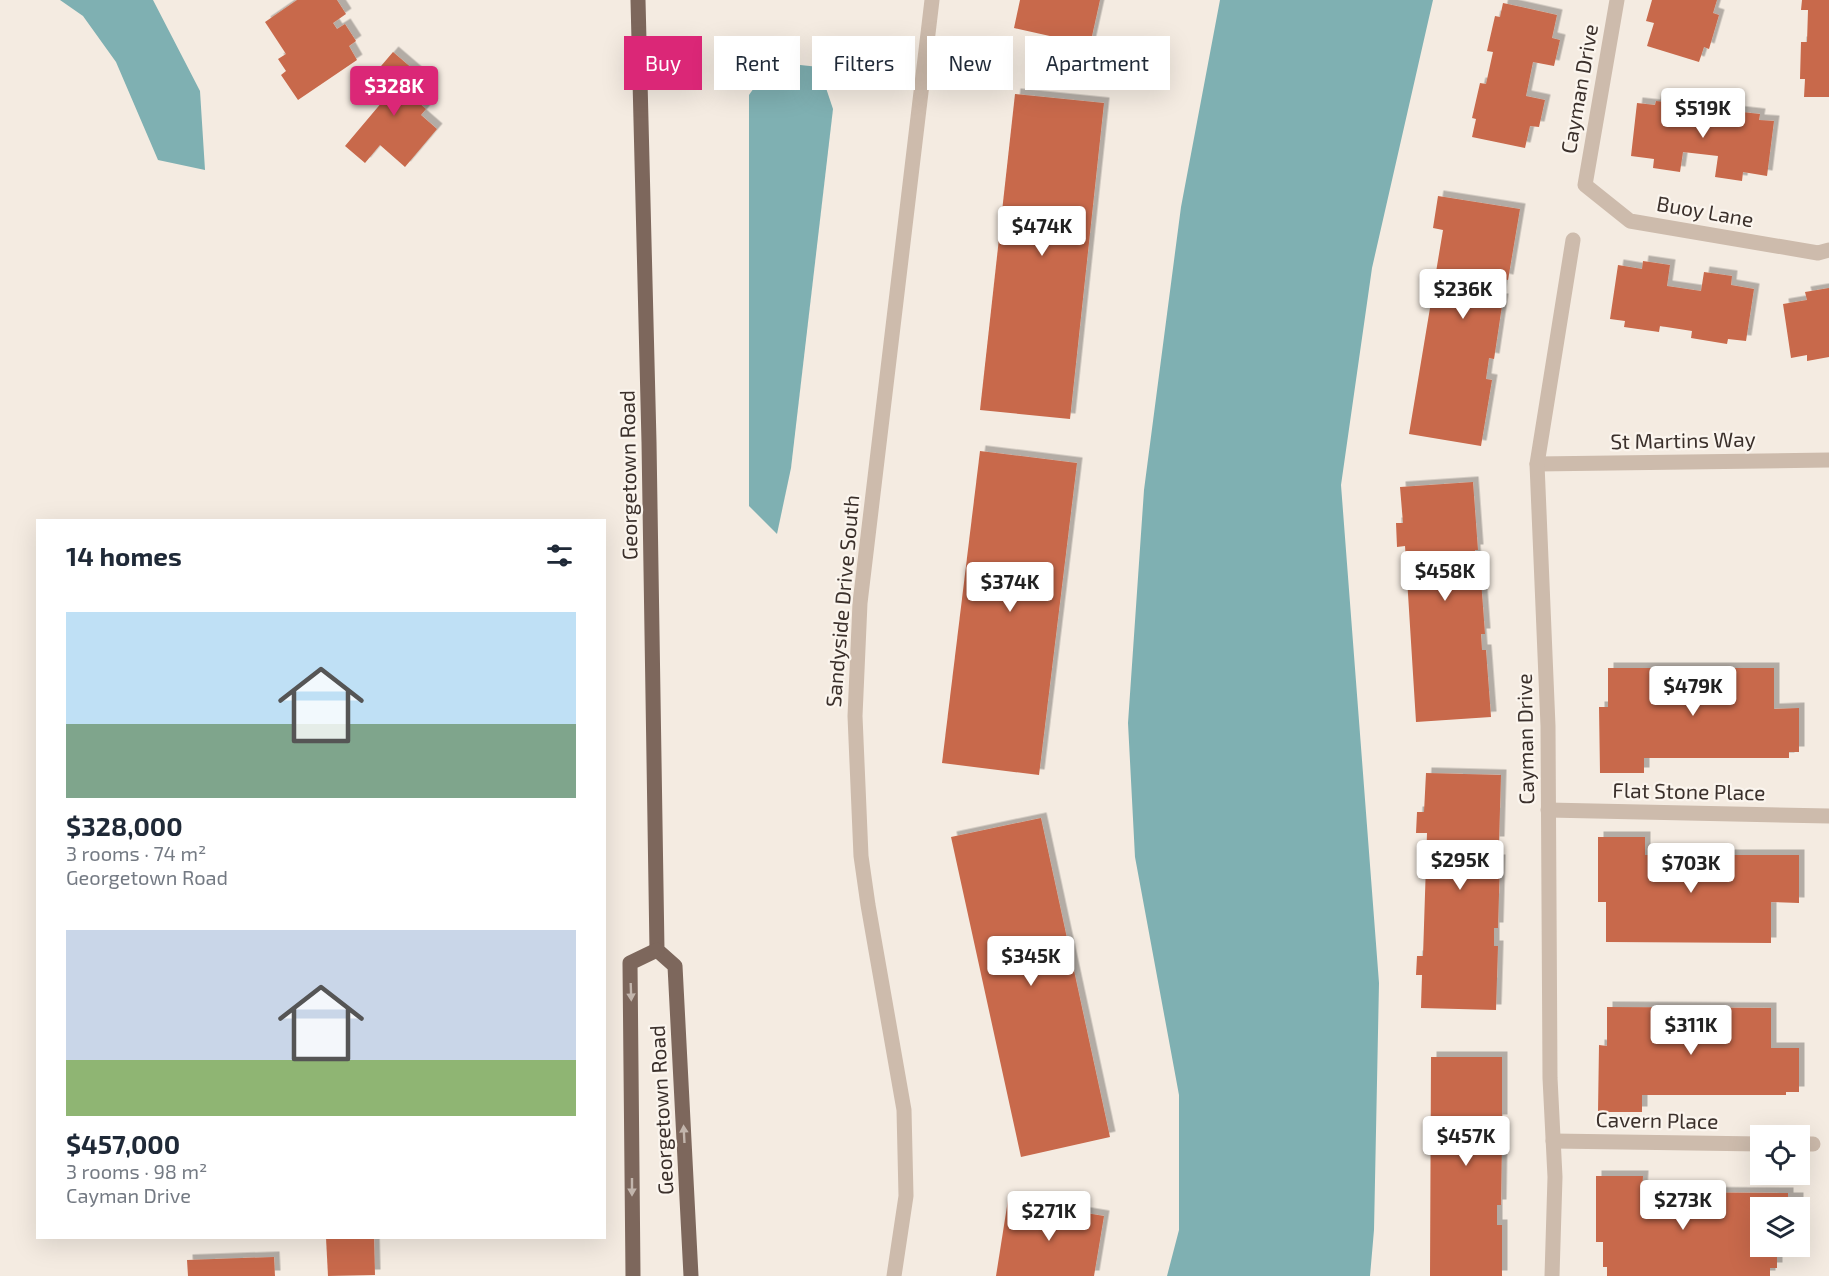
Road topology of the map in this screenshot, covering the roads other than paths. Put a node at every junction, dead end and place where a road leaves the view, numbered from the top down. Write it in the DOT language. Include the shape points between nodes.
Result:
graph roads {
  1 [pos="638,0"];
  2 [pos="932,0"];
  3 [pos="1617,0"];
  4 [pos="1585,185"];
  5 [pos="1573,240"];
  6 [pos="1829,250"];
  7 [pos="1829,460"];
  8 [pos="1537,464"];
  9 [pos="1548,810"];
  10 [pos="1829,816"];
  11 [pos="657,950"];
  12 [pos="1553,1141"];
  13 [pos="1750,1144"];
  14 [pos="633,1276"];
  15 [pos="691,1276"];
  16 [pos="894,1276"];
  17 [pos="1552,1276"];
  1 -- 11 [label="main road, Georgetown Road"];
  2 -- 16 [label="street, Sandyside Drive South" via="860,603 855,716 861,856 904,1110 906,1196"];
  3 -- 4 [label="street, Cayman Drive"];
  4 -- 6 [label="street, Buoy Lane" via="1630,221 1818,253"];
  5 -- 8 [label="street, Cayman Drive"];
  7 -- 8 [label="street, St Martins Way"];
  8 -- 9 [label="street, Cayman Drive"];
  9 -- 10 [label="street, Flat Stone Place"];
  9 -- 12 [label="street, Cayman Drive"];
  11 -- 14 [label="main road, Georgetown Road, one-way" via="630,963"];
  15 -- 11 [label="main road, Georgetown Road, one-way" via="675,966"];
  12 -- 13 [label="street, Cavern Place"];
  12 -- 17 [label="street, Cayman Drive"];
}
